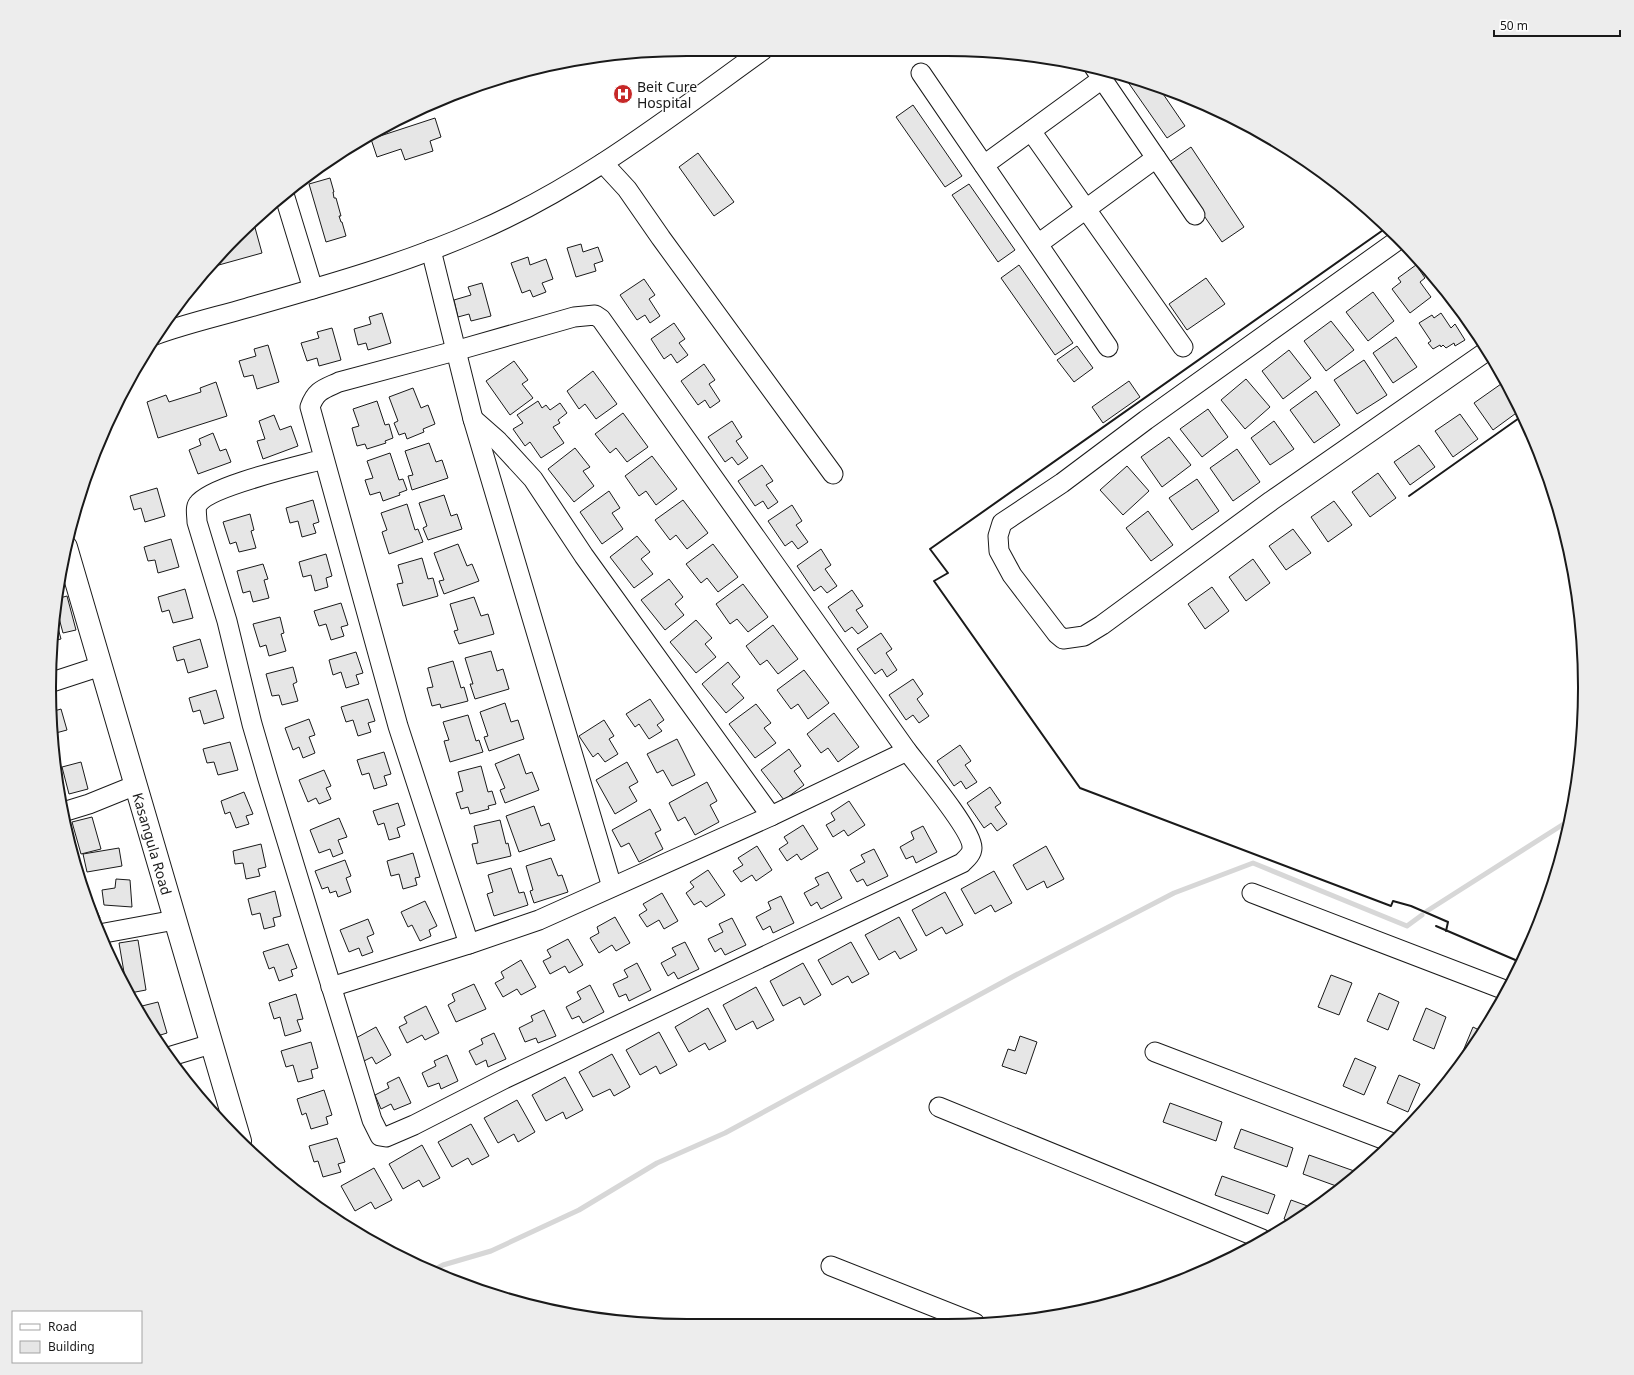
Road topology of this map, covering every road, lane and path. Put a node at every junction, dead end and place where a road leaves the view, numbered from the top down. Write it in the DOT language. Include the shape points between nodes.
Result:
graph roads {
  1 [pos="755,56"];
  2 [pos="921,73"];
  3 [pos="1096,75"];
  4 [pos="1100,75"];
  5 [pos="1031,131"];
  6 [pos="1156,158"];
  7 [pos="603,163"];
  8 [pos="984,165"];
  9 [pos="286,200"];
  10 [pos="1086,209"];
  11 [pos="1195,215"];
  12 [pos="1394,243"];
  13 [pos="1038,244"];
  14 [pos="431,250"];
  15 [pos="313,289"];
  16 [pos="166,332"];
  17 [pos="1108,346"];
  18 [pos="1183,346"];
  19 [pos="455,351"];
  20 [pos="1482,354"];
  21 [pos="473,419"];
  22 [pos="324,459"];
  23 [pos="833,474"];
  24 [pos="69,558"];
  25 [pos="101,666"];
  26 [pos="56,681"];
  27 [pos="907,752"];
  28 [pos="136,786"];
  29 [pos="68,810"];
  30 [pos="771,816"];
  31 [pos="612,887"];
  32 [pos="1252,892"];
  33 [pos="175,920"];
  34 [pos="106,933"];
  35 [pos="469,944"];
  36 [pos="330,987"];
  37 [pos="1501,988"];
  38 [pos="211,1044"];
  39 [pos="1155,1052"];
  40 [pos="174,1055"];
  41 [pos="939,1107"];
  42 [pos="236,1129"];
  43 [pos="1386,1140"];
  44 [pos="1256,1237"];
  45 [pos="831,1266"];
  46 [pos="964,1319"];
  1 -- 7 [label="street"];
  2 -- 8 [label="street"];
  3 -- 5 [label="street"];
  4 -- 6 [label="street"];
  5 -- 8 [label="street"];
  5 -- 10 [label="street"];
  6 -- 10 [label="street"];
  6 -- 11 [label="street"];
  7 -- 14 [label="street" via="527,209 476,233"];
  7 -- 23 [label="street" via="627,189"];
  8 -- 13 [label="street"];
  9 -- 15 [label="street"];
  10 -- 13 [label="street"];
  10 -- 18 [label="street"];
  12 -- 20 [label="street" via="1062,483 1002,523 998,536 999,551 1012,575 1057,634 1063,639 1084,636 1102,625 1271,500"];
  13 -- 17 [label="street"];
  14 -- 15 [label="street"];
  14 -- 19 [label="street"];
  15 -- 16 [label="street"];
  19 -- 21 [label="street"];
  19 -- 22 [label="street" via="339,382 321,390 314,397 310,407"];
  19 -- 27 [label="street" via="574,317 594,315 601,319"];
  21 -- 30 [label="street" via="498,441 533,479 584,556"];
  21 -- 31 [label="street"];
  22 -- 35 [label="street" via="398,726"];
  22 -- 36 [label="street" via="212,493 197,506 197,522 227,621 252,724"];
  24 -- 25 [label="main road, Kasangula Road"];
  25 -- 26 [label="street"];
  25 -- 28 [label="main road, Kasangula Road"];
  27 -- 30 [label="street"];
  27 -- 36 [label="street" via="970,838 972,848 962,863 386,1137 380,1136 376,1130"];
  28 -- 29 [label="street"];
  28 -- 33 [label="main road, Kasangula Road"];
  30 -- 31 [label="street"];
  31 -- 35 [label="street" via="539,920"];
  32 -- 37 [label="street"];
  33 -- 34 [label="street"];
  33 -- 38 [label="main road, Kasangula Road"];
  35 -- 36 [label="street"];
  38 -- 40 [label="street"];
  38 -- 42 [label="main road, Kasangula Road"];
  39 -- 43 [label="street"];
  41 -- 44 [label="street"];
  45 -- 46 [label="street"];
}
